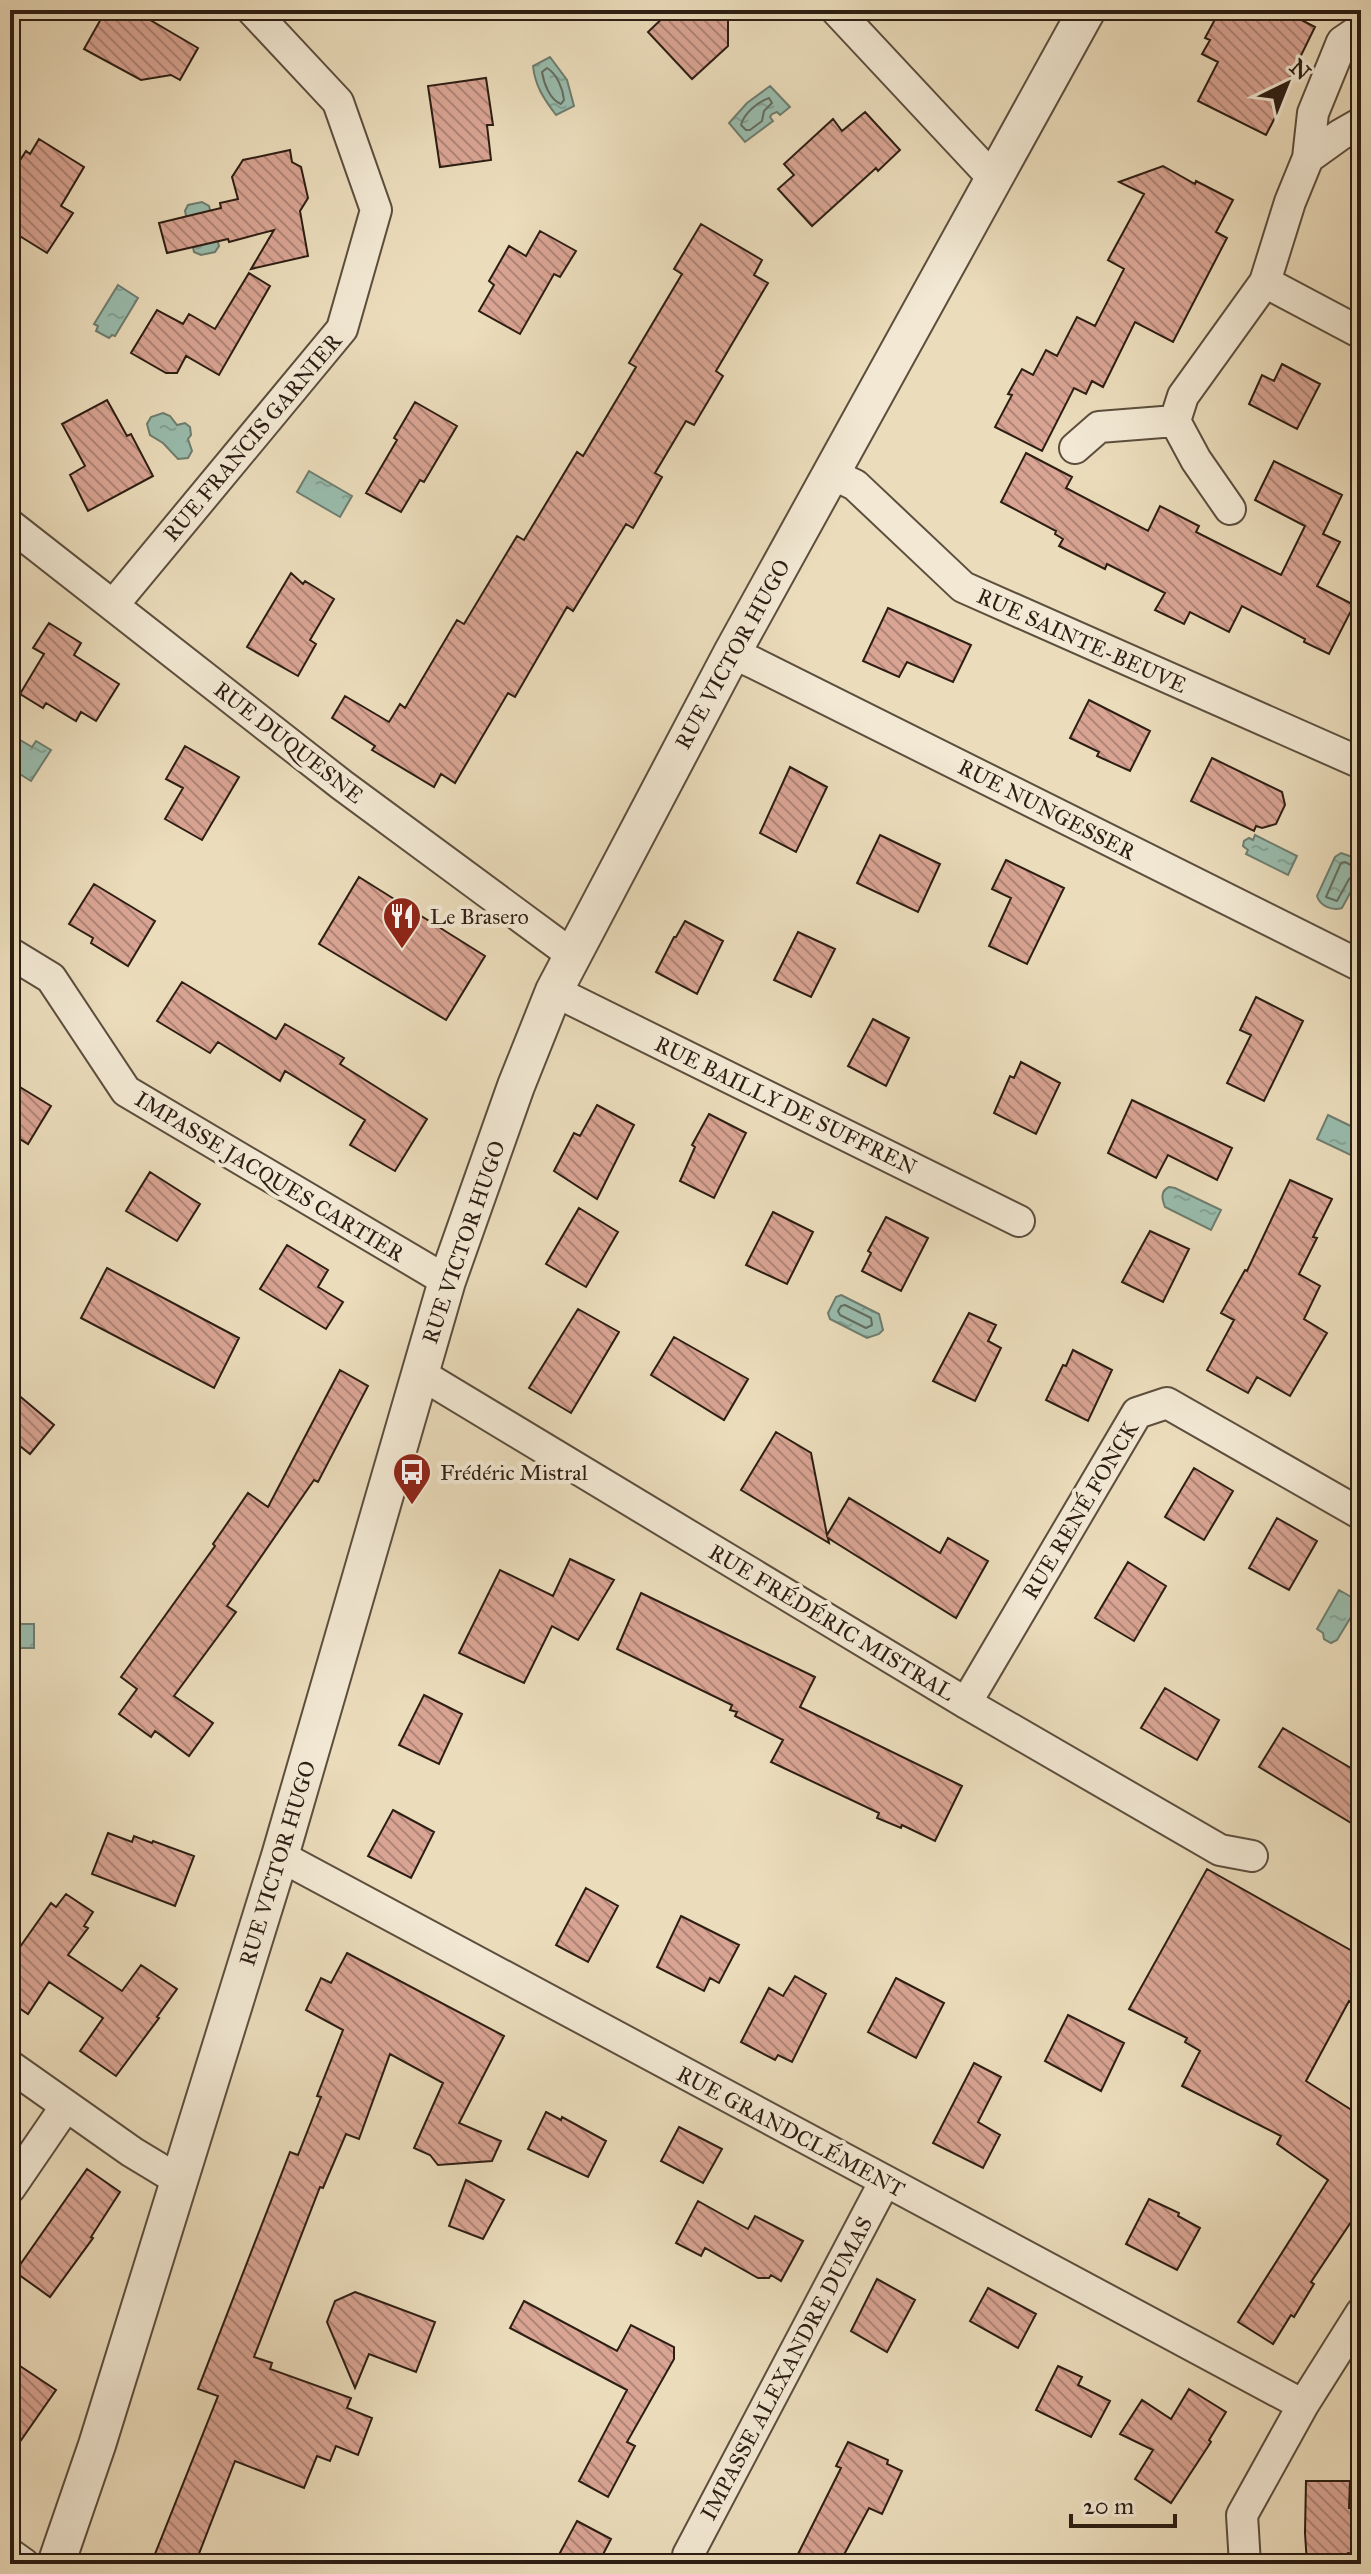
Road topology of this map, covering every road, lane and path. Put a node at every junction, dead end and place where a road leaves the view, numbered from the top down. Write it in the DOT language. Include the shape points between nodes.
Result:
graph roads {
  1 [pos="252,10"];
  2 [pos="836,10"];
  3 [pos="1087,10"];
  4 [pos="1360,23"];
  5 [pos="1361,123"];
  6 [pos="1308,158"];
  7 [pos="993,178"];
  8 [pos="1265,282"];
  9 [pos="1361,333"];
  10 [pos="1175,421"];
  11 [pos="1075,448"];
  12 [pos="832,474"];
  13 [pos="1230,509"];
  14 [pos="10,525"];
  15 [pos="114,604"];
  16 [pos="732,653"];
  17 [pos="1361,763"];
  18 [pos="10,953"];
  19 [pos="571,954"];
  20 [pos="1361,966"];
  21 [pos="554,991"];
  22 [pos="1019,1221"];
  23 [pos="447,1281"];
  24 [pos="419,1373"];
  25 [pos="1361,1514"];
  26 [pos="966,1703"];
  27 [pos="280,1856"];
  28 [pos="1252,1856"];
  29 [pos="10,2066"];
  30 [pos="66,2106"];
  31 [pos="180,2181"];
  32 [pos="885,2181"];
  33 [pos="10,2188"];
  34 [pos="1361,2313"];
  35 [pos="1303,2405"];
  36 [pos="10,2554"];
  37 [pos="688,2555"];
  38 [pos="24,2564"];
  39 [pos="56,2564"];
  40 [pos="1245,2564"];
  1 -- 15 [label="street, RUE FRANCIS GARNIER" via="338,102 376,210 342,329"];
  2 -- 7 [label="street"];
  3 -- 7 [label="street, RUE VICTOR HUGO"];
  4 -- 6 [label="street" via="1342,42 1330,67 1313,113"];
  5 -- 6 [label="street"];
  6 -- 8 [label="street"];
  7 -- 12 [label="street, RUE VICTOR HUGO"];
  8 -- 9 [label="street"];
  8 -- 10 [label="street" via="1183,396"];
  10 -- 11 [label="street" via="1099,427"];
  10 -- 13 [label="street"];
  12 -- 16 [label="street, RUE VICTOR HUGO"];
  12 -- 17 [label="street, RUE SAINTE-BEUVE" via="855,485 963,587"];
  14 -- 15 [label="street, RUE DUQUESNE"];
  15 -- 19 [label="street, RUE DUQUESNE" via="342,785"];
  16 -- 19 [label="street, RUE VICTOR HUGO"];
  16 -- 20 [label="street, RUE NUNGESSER"];
  18 -- 23 [label="street, IMPASSE JACQUES CARTIER" via="51,978 126,1091"];
  19 -- 21 [label="street, RUE VICTOR HUGO"];
  21 -- 22 [label="street, RUE BAILLY DE SUFFREN"];
  21 -- 23 [label="street, RUE VICTOR HUGO"];
  23 -- 24 [label="street, RUE VICTOR HUGO"];
  24 -- 26 [label="street, RUE FRÉDÉRIC MISTRAL"];
  24 -- 27 [label="street, RUE VICTOR HUGO"];
  25 -- 26 [label="street, RUE RENÉ FONCK" via="1167,1403 1137,1413"];
  26 -- 28 [label="street, RUE FRÉDÉRIC MISTRAL" via="1220,1850"];
  27 -- 31 [label="street, RUE VICTOR HUGO"];
  27 -- 32 [label="street, RUE GRANDCLÉMENT"];
  29 -- 30 [label="street"];
  30 -- 31 [label="street"];
  30 -- 33 [label="street"];
  31 -- 39 [label="street, RUE VICTOR HUGO"];
  32 -- 35 [label="street, RUE GRANDCLÉMENT"];
  32 -- 37 [label="street, IMPASSE ALEXANDRE DUMAS"];
  34 -- 35 [label="street"];
  35 -- 40 [label="street" via="1242,2515"];
  36 -- 38 [label="street"];
}
